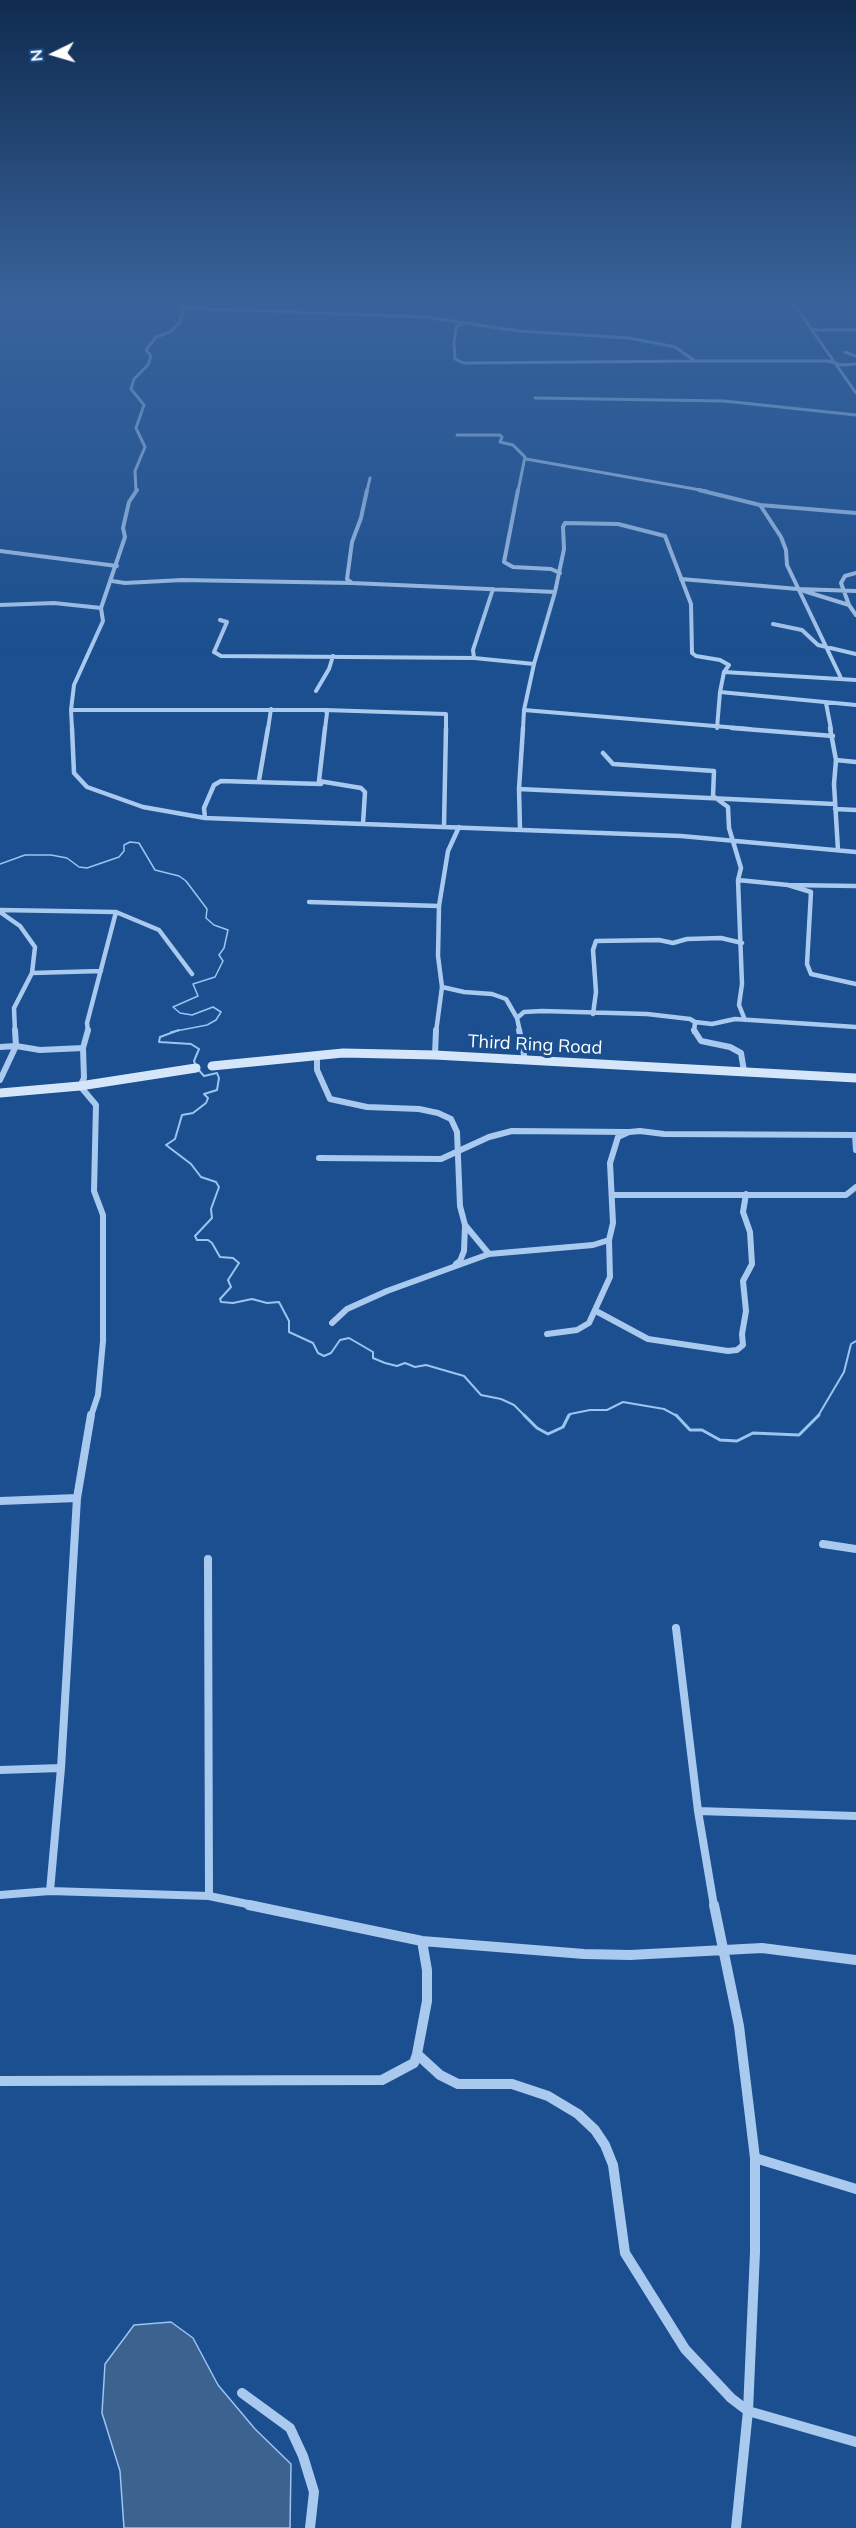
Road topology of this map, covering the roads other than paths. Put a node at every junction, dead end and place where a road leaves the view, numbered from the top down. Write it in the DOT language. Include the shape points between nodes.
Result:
graph roads {
  1 [pos="138,421"];
  2 [pos="457,435"];
  3 [pos="526,459"];
  4 [pos="370,478"];
  5 [pos="760,505"];
  6 [pos="856,513"];
  7 [pos="0,551"];
  8 [pos="117,566"];
  9 [pos="560,573"];
  10 [pos="856,573"];
  11 [pos="681,579"];
  12 [pos="112,581"];
  13 [pos="352,583"];
  14 [pos="493,589"];
  15 [pos="798,589"];
  16 [pos="842,590"];
  17 [pos="856,591"];
  18 [pos="555,592"];
  19 [pos="849,604"];
  20 [pos="0,605"];
  21 [pos="101,608"];
  22 [pos="856,615"];
  23 [pos="220,620"];
  24 [pos="773,624"];
  25 [pos="828,649"];
  26 [pos="856,654"];
  27 [pos="333,656"];
  28 [pos="474,658"];
  29 [pos="534,664"];
  30 [pos="724,672"];
  31 [pos="841,678"];
  32 [pos="856,680"];
  33 [pos="316,691"];
  34 [pos="720,692"];
  35 [pos="826,703"];
  36 [pos="856,705"];
  37 [pos="271,709"];
  38 [pos="71,710"];
  39 [pos="325,710"];
  40 [pos="524,710"];
  41 [pos="717,728"];
  42 [pos="833,736"];
  43 [pos="603,753"];
  44 [pos="836,760"];
  45 [pos="856,762"];
  46 [pos="259,780"];
  47 [pos="324,784"];
  48 [pos="519,789"];
  49 [pos="718,799"];
  50 [pos="834,806"];
  51 [pos="856,810"];
  52 [pos="205,818"];
  53 [pos="363,824"];
  54 [pos="444,826"];
  55 [pos="459,827"];
  56 [pos="520,829"];
  57 [pos="733,840"];
  58 [pos="838,850"];
  59 [pos="856,852"];
  60 [pos="738,880"];
  61 [pos="788,885"];
  62 [pos="856,886"];
  63 [pos="309,902"];
  64 [pos="439,906"];
  65 [pos="0,911"];
  66 [pos="116,912"];
  67 [pos="742,943"];
  68 [pos="101,971"];
  69 [pos="32,973"];
  70 [pos="192,974"];
  71 [pos="856,984"];
  72 [pos="442,987"];
  73 [pos="593,1014"];
  74 [pos="517,1018"];
  75 [pos="745,1020"];
  76 [pos="695,1022"];
  77 [pos="856,1027"];
  78 [pos="16,1046"];
  79 [pos="0,1047"];
  80 [pos="83,1048"];
  81 [pos="317,1055"];
  82 [pos="435,1055"];
  83 [pos="525,1060"];
  84 [pos="212,1066"];
  85 [pos="196,1068"];
  86 [pos="744,1071"];
  87 [pos="856,1078"];
  88 [pos="0,1080"];
  89 [pos="80,1086"];
  90 [pos="0,1093"];
  91 [pos="617,1134"];
  92 [pos="856,1135"];
  93 [pos="459,1149"];
  94 [pos="856,1150"];
  95 [pos="319,1158"];
  96 [pos="856,1187"];
  97 [pos="746,1194"];
  98 [pos="613,1195"];
  99 [pos="465,1225"];
  100 [pos="609,1240"];
  101 [pos="489,1254"];
  102 [pos="448,1269"];
  103 [pos="596,1311"];
  104 [pos="332,1323"];
  105 [pos="547,1334"];
  106 [pos="77,1498"];
  107 [pos="0,1501"];
  108 [pos="823,1544"];
  109 [pos="856,1549"];
  110 [pos="208,1559"];
  111 [pos="676,1628"];
  112 [pos="61,1768"];
  113 [pos="0,1770"];
  114 [pos="698,1811"];
  115 [pos="856,1816"];
  116 [pos="50,1891"];
  117 [pos="0,1895"];
  118 [pos="209,1896"];
  119 [pos="422,1941"];
  120 [pos="722,1950"];
  121 [pos="856,1960"];
  122 [pos="417,2054"];
  123 [pos="0,2081"];
  124 [pos="755,2158"];
  125 [pos="856,2189"];
  126 [pos="242,2393"];
  127 [pos="748,2411"];
  128 [pos="856,2442"];
  129 [pos="310,2528"];
  130 [pos="736,2528"];
  1 -- 8 [label="street" via="136,428 145,447 135,471 137,490 129,502"];
  2 -- 3 [label="street" via="500,435 500,442 513,445"];
  3 -- 5 [label="street" via="668,483"];
  3 -- 9 [label="street" via="504,562 513,567"];
  4 -- 13 [label="street" via="352,542 347,579"];
  5 -- 6 [label="street"];
  5 -- 15 [label="street" via="781,537"];
  7 -- 8 [label="street"];
  8 -- 12 [label="street"];
  9 -- 11 [label="street" via="563,527 571,522 623,525 663,535"];
  9 -- 18 [label="street"];
  10 -- 16 [label="street" via="845,576 840,583"];
  11 -- 15 [label="street"];
  11 -- 30 [label="street" via="691,604 692,653 728,662"];
  12 -- 13 [label="street"];
  12 -- 21 [label="street"];
  13 -- 14 [label="street"];
  14 -- 18 [label="street"];
  14 -- 28 [label="street" via="473,650"];
  15 -- 16 [label="street"];
  15 -- 19 [label="street"];
  15 -- 25 [label="street"];
  16 -- 17 [label="street"];
  16 -- 19 [label="street"];
  18 -- 29 [label="street"];
  19 -- 22 [label="street"];
  20 -- 21 [label="street" via="54,603"];
  21 -- 38 [label="street" via="103,621 74,685"];
  23 -- 27 [label="street" via="227,622 216,655"];
  24 -- 25 [label="street" via="802,630"];
  25 -- 26 [label="street"];
  25 -- 31 [label="street"];
  27 -- 28 [label="street"];
  27 -- 33 [label="street"];
  28 -- 29 [label="street"];
  29 -- 40 [label="street"];
  30 -- 31 [label="street"];
  30 -- 34 [label="street"];
  31 -- 32 [label="street"];
  34 -- 35 [label="street"];
  34 -- 41 [label="street"];
  35 -- 36 [label="street"];
  35 -- 42 [label="street"];
  37 -- 38 [label="street"];
  37 -- 39 [label="street"];
  37 -- 46 [label="street"];
  38 -- 52 [label="street" via="74,773 87,787 143,807"];
  39 -- 47 [label="street" via="319,781"];
  39 -- 54 [label="street" via="446,714"];
  40 -- 41 [label="street"];
  40 -- 48 [label="street"];
  41 -- 42 [label="street"];
  42 -- 44 [label="street"];
  43 -- 49 [label="street" via="613,764 714,771 713,796"];
  44 -- 45 [label="street"];
  44 -- 50 [label="street"];
  46 -- 47 [label="street"];
  46 -- 52 [label="street" via="221,781 214,785 204,808"];
  47 -- 53 [label="street" via="356,786 365,792"];
  48 -- 49 [label="street"];
  48 -- 56 [label="street"];
  49 -- 50 [label="street"];
  49 -- 57 [label="street" via="728,807"];
  50 -- 51 [label="street"];
  50 -- 58 [label="street"];
  52 -- 53 [label="street"];
  53 -- 54 [label="street"];
  54 -- 55 [label="street"];
  55 -- 56 [label="street"];
  55 -- 64 [label="street" via="448,850"];
  56 -- 57 [label="street"];
  57 -- 58 [label="street"];
  57 -- 60 [label="street" via="741,868"];
  58 -- 59 [label="street"];
  60 -- 61 [label="street"];
  60 -- 67 [label="street"];
  61 -- 62 [label="street"];
  61 -- 71 [label="street" via="811,892 807,964 811,974"];
  63 -- 64 [label="street"];
  64 -- 72 [label="street"];
  65 -- 66 [label="street"];
  65 -- 69 [label="street" via="20,926 35,947"];
  66 -- 68 [label="street"];
  66 -- 70 [label="street" via="159,930"];
  67 -- 73 [label="street" via="721,938 673,943 596,941"];
  67 -- 75 [label="street" via="739,1005"];
  68 -- 69 [label="street"];
  68 -- 80 [label="street"];
  69 -- 78 [label="street" via="14,1008"];
  72 -- 74 [label="street" via="506,999"];
  72 -- 82 [label="street"];
  73 -- 74 [label="street" via="530,1011"];
  73 -- 76 [label="street" via="647,1014"];
  74 -- 83 [label="street"];
  75 -- 76 [label="street"];
  75 -- 77 [label="street"];
  76 -- 86 [label="street" via="694,1031 701,1041 741,1053"];
  78 -- 79 [label="street"];
  78 -- 80 [label="street" via="40,1050"];
  78 -- 88 [label="street"];
  80 -- 89 [label="street" via="84,1078"];
  81 -- 82 [label="street, Third Ring Road"];
  81 -- 84 [label="street, Third Ring Road"];
  81 -- 93 [label="street" via="316,1070 330,1099 367,1107 438,1113 451,1119"];
  82 -- 83 [label="street, Third Ring Road"];
  83 -- 86 [label="street, Third Ring Road"];
  84 -- 85 [label="street"];
  85 -- 89 [label="street"];
  86 -- 87 [label="street, Third Ring Road"];
  89 -- 90 [label="street"];
  89 -- 106 [label="street" via="96,1106 94,1191 104,1215 103,1341 98,1395"];
  91 -- 92 [label="street"];
  91 -- 93 [label="street" via="512,1131"];
  91 -- 98 [label="street" via="610,1162"];
  92 -- 94 [label="street"];
  93 -- 95 [label="street" via="441,1159"];
  93 -- 99 [label="street" via="460,1206"];
  96 -- 97 [label="street" via="846,1195"];
  97 -- 98 [label="street"];
  97 -- 103 [label="street" via="743,1212 750,1232 752,1264 743,1281 746,1311 743,1345 737,1350 648,1339"];
  98 -- 100 [label="street"];
  99 -- 101 [label="street"];
  99 -- 102 [label="street" via="464,1251 460,1261"];
  100 -- 101 [label="street" via="593,1245"];
  100 -- 103 [label="street" via="610,1277"];
  101 -- 102 [label="street"];
  102 -- 104 [label="street" via="347,1309"];
  103 -- 105 [label="street" via="589,1323 577,1330"];
  106 -- 107 [label="street"];
  106 -- 112 [label="street"];
  108 -- 109 [label="street"];
  110 -- 118 [label="street"];
  111 -- 114 [label="street"];
  112 -- 113 [label="street"];
  112 -- 116 [label="street"];
  114 -- 115 [label="street"];
  114 -- 120 [label="street"];
  116 -- 117 [label="street"];
  116 -- 118 [label="street"];
  118 -- 119 [label="street"];
  119 -- 120 [label="street" via="584,1954"];
  119 -- 122 [label="street" via="428,1970 427,2001"];
  120 -- 121 [label="street" via="762,1948"];
  120 -- 124 [label="street" via="739,2026"];
  122 -- 123 [label="street" via="414,2063 382,2080"];
  122 -- 127 [label="street" via="440,2075 458,2084 512,2084 548,2096 579,2114 595,2130 613,2164 624,2253 685,2349"];
  124 -- 125 [label="street"];
  124 -- 127 [label="street"];
  126 -- 129 [label="street" via="290,2428 314,2492"];
  127 -- 128 [label="street"];
  127 -- 130 [label="street"];
}
